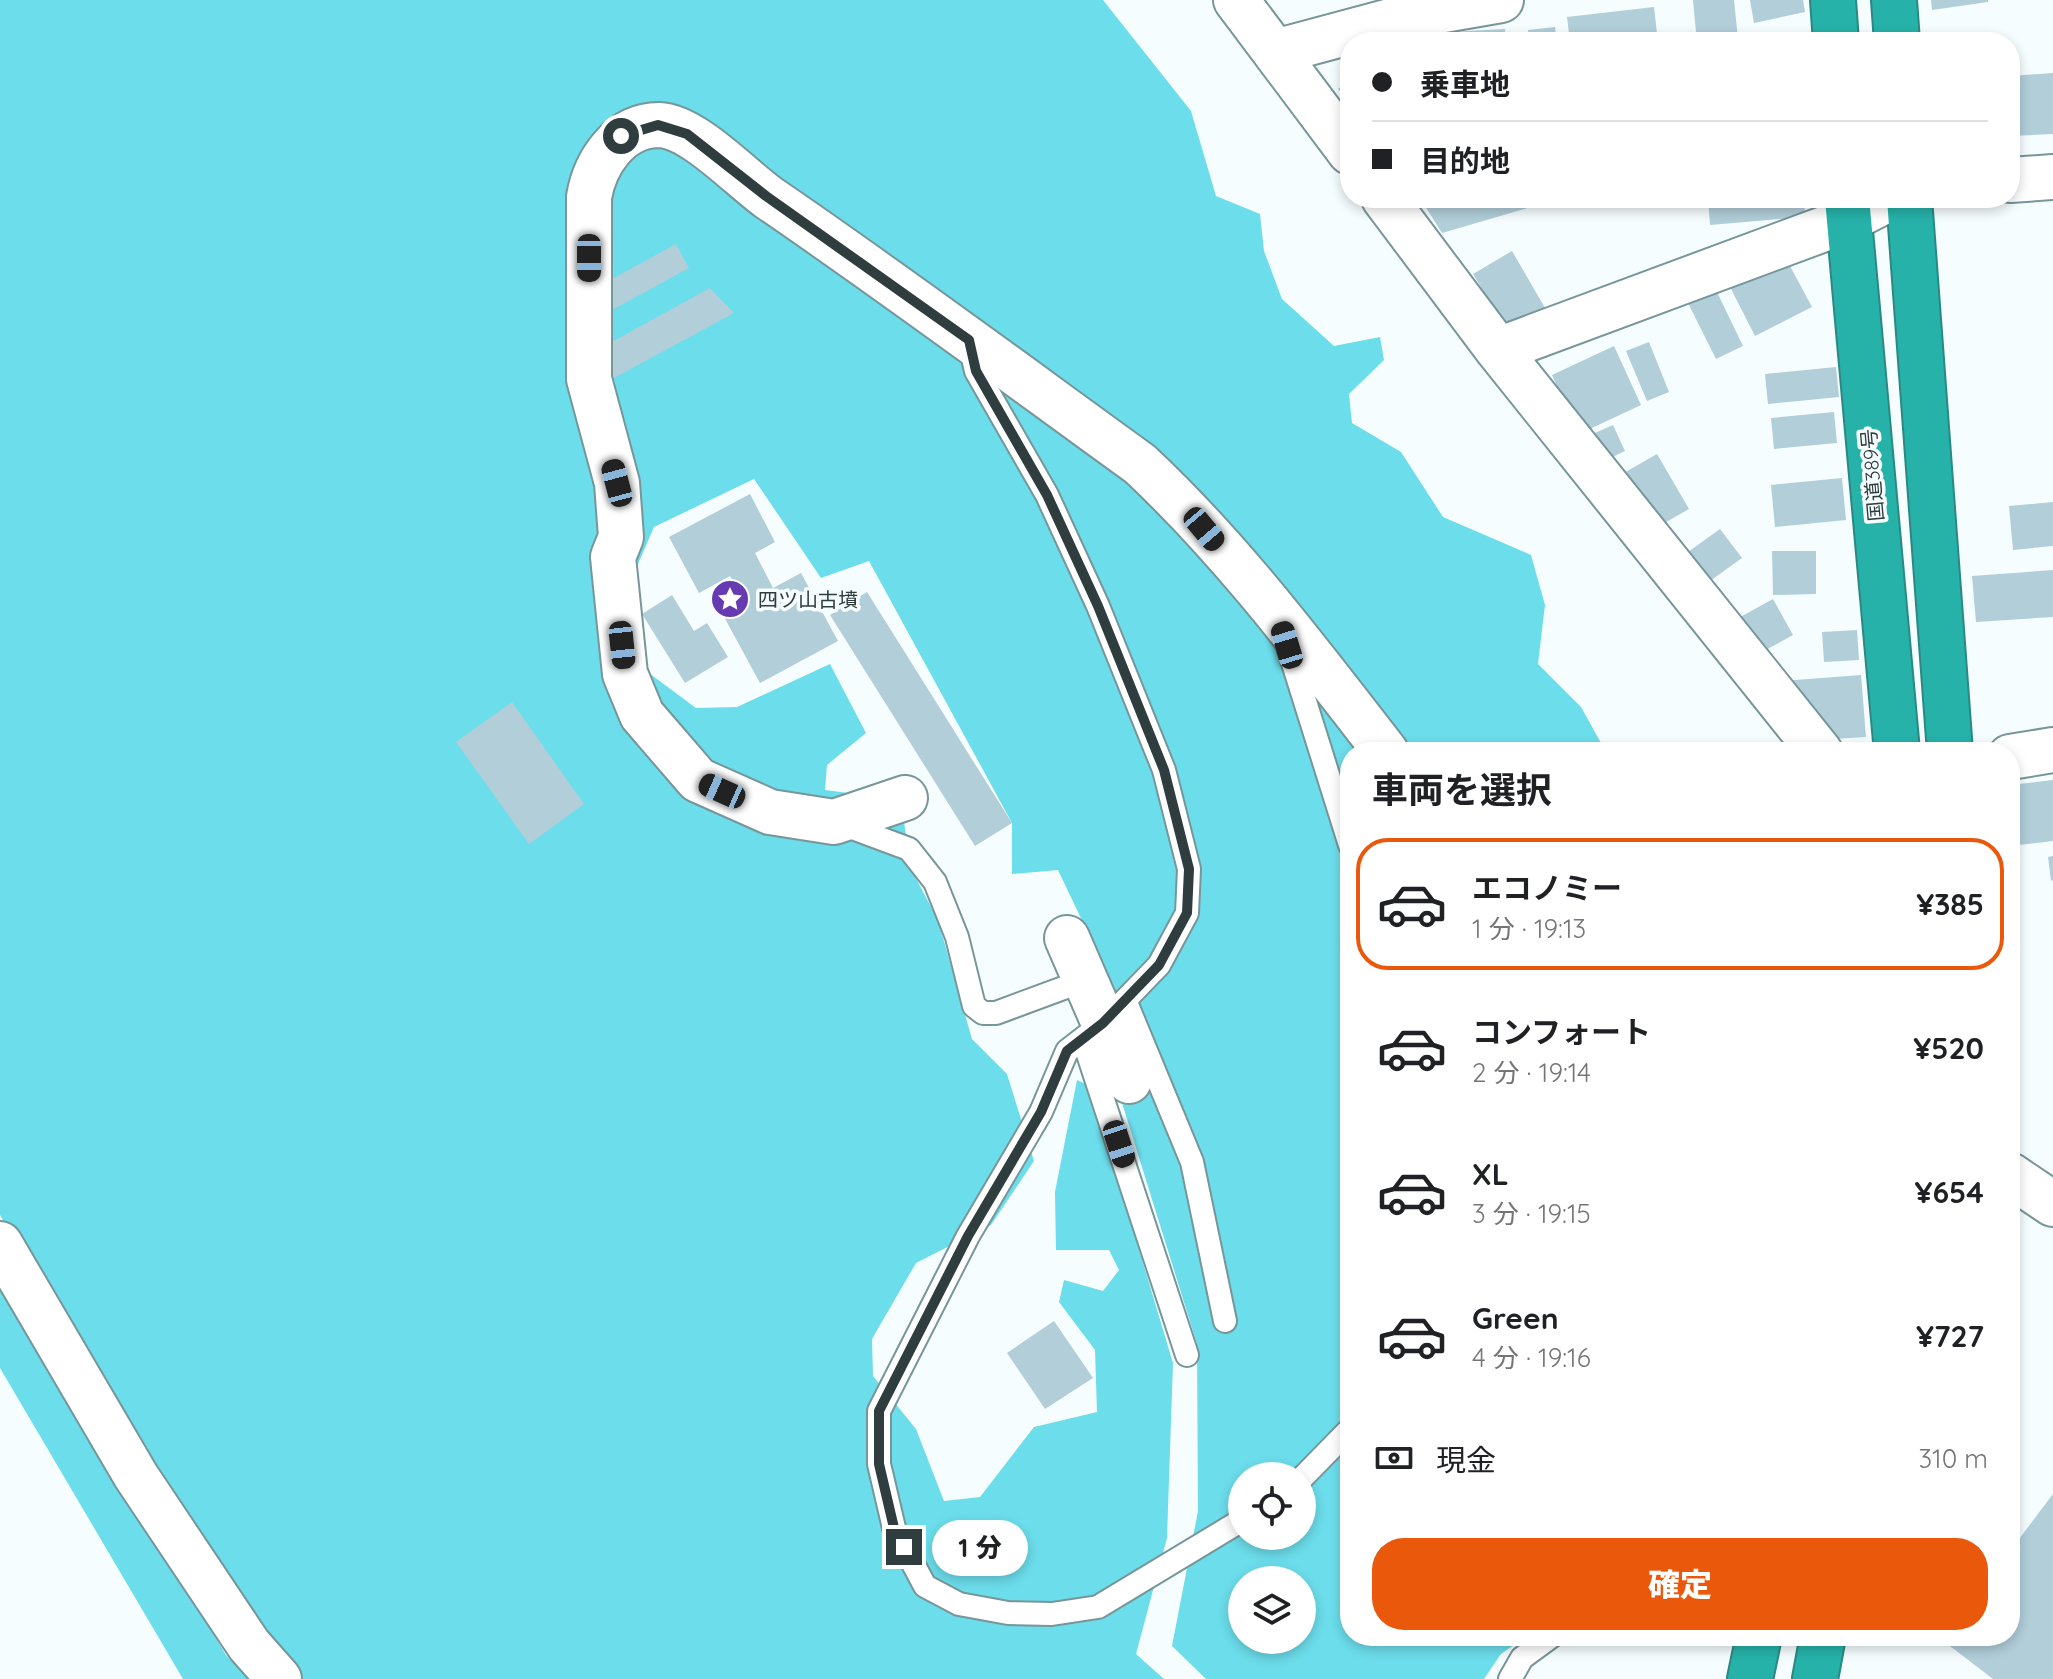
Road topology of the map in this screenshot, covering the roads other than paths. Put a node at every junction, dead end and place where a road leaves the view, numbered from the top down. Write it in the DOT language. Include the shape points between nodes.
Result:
graph roads {
  1 [pos="1236,0"];
  2 [pos="1501,0"];
  3 [pos="1833,0"];
  4 [pos="1894,0"];
  5 [pos="1404,8"];
  6 [pos="1835,32"];
  7 [pos="1896,32"];
  8 [pos="1275,52"];
  9 [pos="1340,139"];
  10 [pos="2053,177"];
  11 [pos="2020,179"];
  12 [pos="1392,208"];
  13 [pos="1910,208"];
  14 [pos="1848,209"];
  15 [pos="969,340"];
  16 [pos="1498,350"];
  17 [pos="1278,616"];
  18 [pos="1378,742"];
  19 [pos="1812,742"];
  20 [pos="1896,742"];
  21 [pos="1949,742"];
  22 [pos="2053,750"];
  23 [pos="2020,755"];
  24 [pos="905,798"];
  25 [pos="1340,813"];
  26 [pos="834,822"];
  27 [pos="1067,938"];
  28 [pos="1085,980"];
  29 [pos="1104,1020"];
  30 [pos="1129,1081"];
  31 [pos="2020,1182"];
  32 [pos="2053,1204"];
  33 [pos="0,1244"];
  34 [pos="1225,1321"];
  35 [pos="1187,1355"];
  36 [pos="1340,1439"];
  37 [pos="1316,1464"];
  38 [pos="1228,1528"];
  39 [pos="1538,1646"];
  40 [pos="1757,1646"];
  41 [pos="1821,1646"];
  42 [pos="279,1679"];
  43 [pos="1510,1679"];
  44 [pos="1750,1679"];
  45 [pos="1815,1679"];
  1 -- 8 [label="street"];
  2 -- 5 [label="street"];
  3 -- 6 [label="highway"];
  4 -- 7 [label="highway"];
  5 -- 8 [label="street"];
  8 -- 9 [label="street"];
  10 -- 11 [label="street"];
  12 -- 16 [label="street"];
  13 -- 21 [label="highway"];
  14 -- 16 [label="street"];
  14 -- 20 [label="highway, 国道389号"];
  15 -- 17 [label="street" via="1140,464 1186,507"];
  15 -- 26 [label="street" via="687,134 658,125 621,136 593,175 589,379 617,483 621,537 613,557 625,674 642,715 698,780 770,812"];
  15 -- 29 [label="lane" via="976,371 1047,495 1098,606 1164,770 1189,869 1187,913 1159,965"];
  16 -- 19 [label="street"];
  17 -- 18 [label="street"];
  17 -- 25 [label="lane"];
  22 -- 23 [label="street"];
  24 -- 26 [label="street"];
  26 -- 28 [label="lane" via="909,849 935,882 957,937 974,1006 983,1013 996,1013"];
  27 -- 28 [label="street"];
  28 -- 29 [label="street"];
  29 -- 30 [label="street"];
  29 -- 34 [label="lane" via="1192,1162"];
  29 -- 35 [label="lane"];
  29 -- 38 [label="lane" via="1067,1051 1041,1112 968,1236 879,1411 879,1464 894,1528 925,1586 959,1604 1052,1614 1098,1607"];
  31 -- 32 [label="street"];
  33 -- 42 [label="street" via="136,1476 249,1645"];
  36 -- 37 [label="lane"];
  39 -- 43 [label="lane" via="1522,1658"];
  40 -- 44 [label="highway"];
  41 -- 45 [label="highway"];
}
